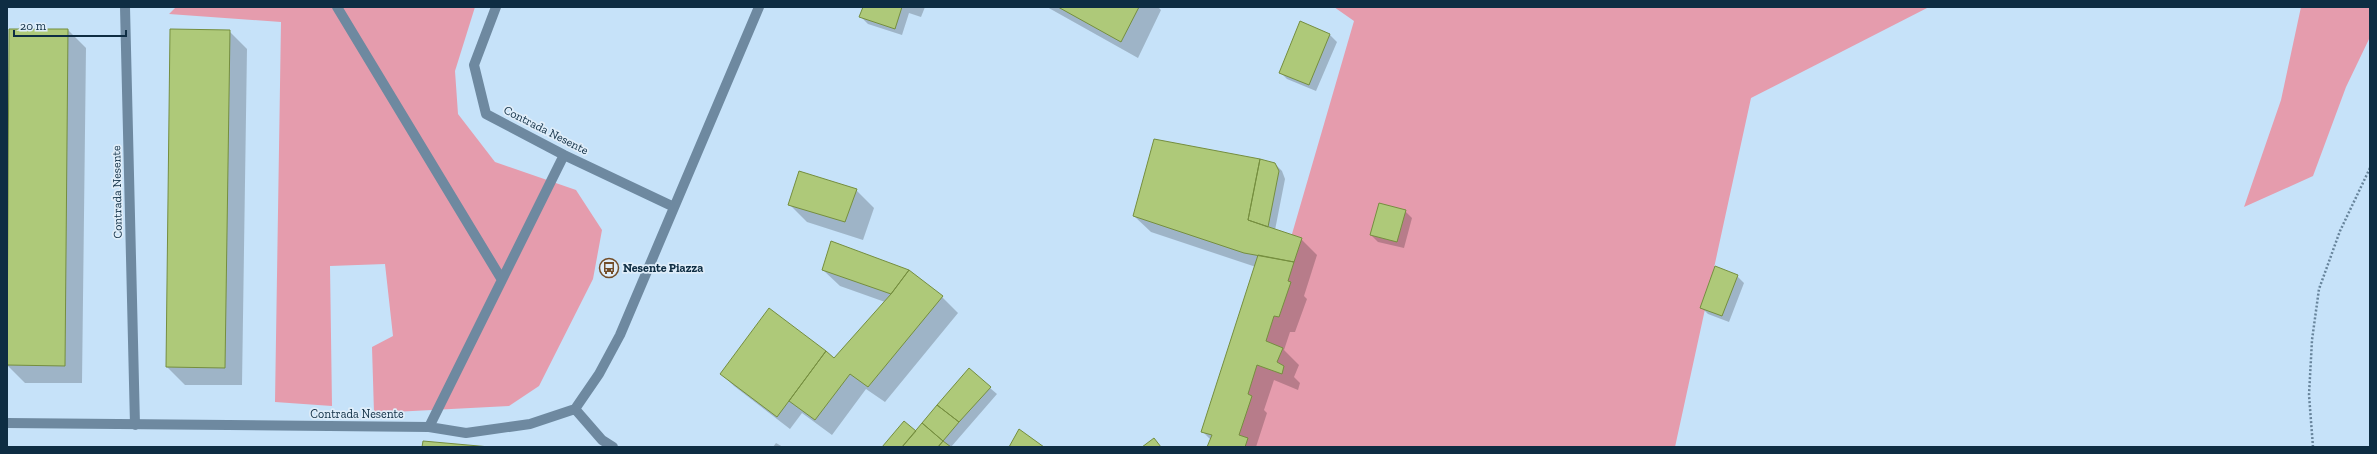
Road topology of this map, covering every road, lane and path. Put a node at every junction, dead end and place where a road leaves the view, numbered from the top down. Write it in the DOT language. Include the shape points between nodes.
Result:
graph roads {
  1 [pos="125,7"];
  2 [pos="337,7"];
  3 [pos="496,7"];
  4 [pos="759,7"];
  5 [pos="564,155"];
  6 [pos="2370,168"];
  7 [pos="674,207"];
  8 [pos="502,280"];
  9 [pos="576,409"];
  10 [pos="7,423"];
  11 [pos="135,425"];
  12 [pos="429,427"];
  13 [pos="613,447"];
  14 [pos="2313,447"];
  1 -- 11 [label="street, Contrada Nesente"];
  2 -- 8 [label="street"];
  3 -- 5 [label="street, Contrada Nesente" via="474,65 486,114"];
  4 -- 7 [label="street"];
  5 -- 7 [label="street, Contrada Nesente"];
  5 -- 8 [label="street"];
  6 -- 14 [label="path" via="2340,231 2319,289 2312,340 2309,395"];
  7 -- 9 [label="street" via="620,335"];
  8 -- 12 [label="street"];
  9 -- 12 [label="street, Contrada Nesente" via="530,424 466,433"];
  9 -- 13 [label="street" via="602,440"];
  10 -- 11 [label="street, Contrada Nesente"];
  11 -- 12 [label="street, Contrada Nesente"];
}
